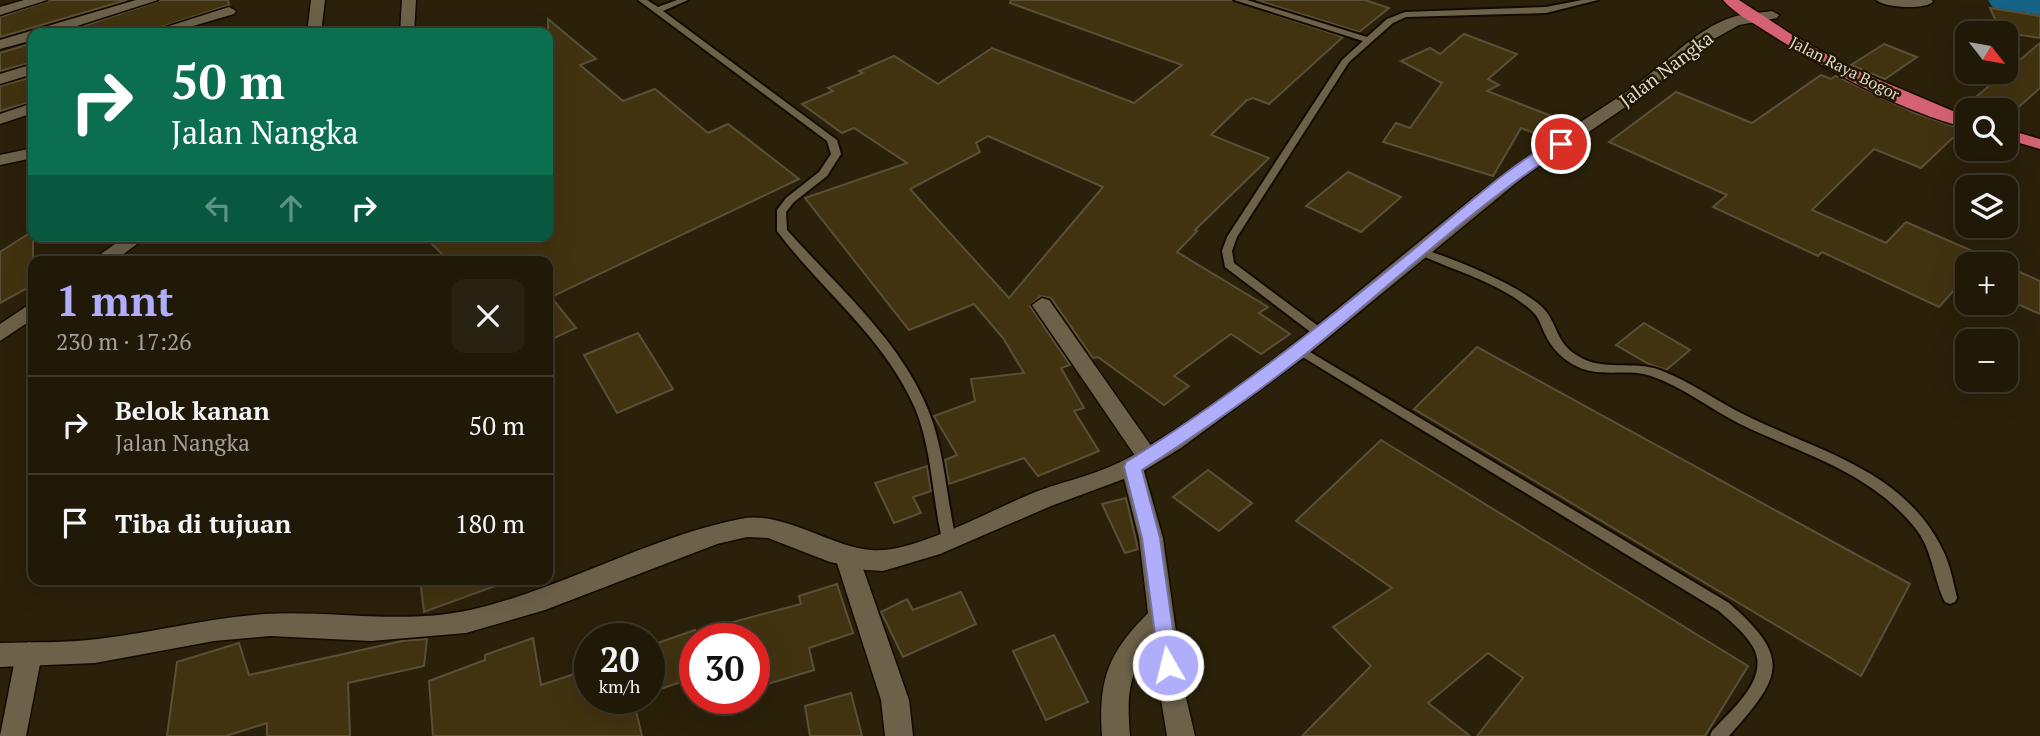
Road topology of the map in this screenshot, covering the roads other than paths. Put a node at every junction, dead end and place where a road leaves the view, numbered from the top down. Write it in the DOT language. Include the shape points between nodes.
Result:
graph roads {
  1 [pos="40,0"];
  2 [pos="151,0"];
  3 [pos="318,0"];
  4 [pos="410,0"];
  5 [pos="642,0"];
  6 [pos="684,0"];
  7 [pos="1238,0"];
  8 [pos="1594,0"];
  9 [pos="1730,0"];
  10 [pos="1883,0"];
  11 [pos="1926,2"];
  12 [pos="229,6"];
  13 [pos="656,10"];
  14 [pos="0,11"];
  15 [pos="1760,11"];
  16 [pos="57,28"];
  17 [pos="168,28"];
  18 [pos="219,28"];
  19 [pos="315,28"];
  20 [pos="407,28"];
  21 [pos="28,37"];
  22 [pos="1366,39"];
  23 [pos="0,45"];
  24 [pos="28,71"];
  25 [pos="0,79"];
  26 [pos="1955,106"];
  27 [pos="28,110"];
  28 [pos="1955,118"];
  29 [pos="0,119"];
  30 [pos="2018,127"];
  31 [pos="2040,133"];
  32 [pos="2018,138"];
  33 [pos="2040,144"];
  34 [pos="17,157"];
  35 [pos="0,174"];
  36 [pos="130,242"];
  37 [pos="1422,252"];
  38 [pos="108,256"];
  39 [pos="1042,305"];
  40 [pos="28,313"];
  41 [pos="0,334"];
  42 [pos="1321,334"];
  43 [pos="1300,351"];
  44 [pos="1140,462"];
  45 [pos="949,539"];
  46 [pos="847,557"];
  47 [pos="1950,598"];
  48 [pos="1161,617"];
  49 [pos="29,654"];
  50 [pos="0,655"];
  51 [pos="12,736"];
  52 [pos="899,736"];
  53 [pos="1116,736"];
  54 [pos="1181,736"];
  55 [pos="1718,736"];
  1 -- 14 [label="street"];
  2 -- 16 [label="street"];
  3 -- 19 [label="street"];
  4 -- 20 [label="street"];
  5 -- 13 [label="lane"];
  6 -- 13 [label="lane"];
  7 -- 22 [label="lane"];
  8 -- 22 [label="lane" via="1546,10 1405,15"];
  9 -- 15 [label="highway, Jalan Raya Bogor"];
  10 -- 11 [label="street"];
  12 -- 17 [label="street"];
  12 -- 18 [label="street"];
  13 -- 45 [label="lane" via="832,141 836,154 823,174 781,212 782,231 869,325 901,370 921,408 937,459"];
  15 -- 26 [label="highway, Jalan Raya Bogor" via="1861,69"];
  15 -- 28 [label="highway, Jalan Raya Bogor" via="1844,71"];
  15 -- 37 [label="street, Jalan Nangka" via="1709,36 1643,88 1521,170"];
  21 -- 23 [label="street"];
  22 -- 42 [label="lane" via="1346,60 1227,251 1229,264"];
  24 -- 25 [label="street"];
  27 -- 29 [label="street"];
  30 -- 31 [label="highway"];
  32 -- 33 [label="highway"];
  34 -- 35 [label="street"];
  36 -- 38 [label="street"];
  37 -- 42 [label="street, Jalan Nangka"];
  37 -- 47 [label="lane" via="1524,299 1539,310 1549,336 1573,360 1598,371 1652,372 1741,419 1866,475 1911,509 1930,536 1946,573"];
  39 -- 44 [label="street"];
  40 -- 41 [label="street"];
  42 -- 43 [label="street, Jalan Nangka"];
  43 -- 44 [label="street, Jalan Nangka"];
  43 -- 55 [label="lane" via="1724,607 1749,627 1764,650 1762,688"];
  44 -- 45 [label="street, Jalan Nangka"];
  44 -- 48 [label="street"];
  45 -- 46 [label="street, Jalan Nangka" via="883,561"];
  46 -- 49 [label="street, Jalan Nangka" via="792,535 747,527 466,622 370,630 260,625 95,651"];
  46 -- 52 [label="street" via="895,700"];
  48 -- 53 [label="street" via="1119,666 1112,699"];
  48 -- 54 [label="street"];
  49 -- 50 [label="street, Jalan Nangka"];
  49 -- 51 [label="street"];
}
